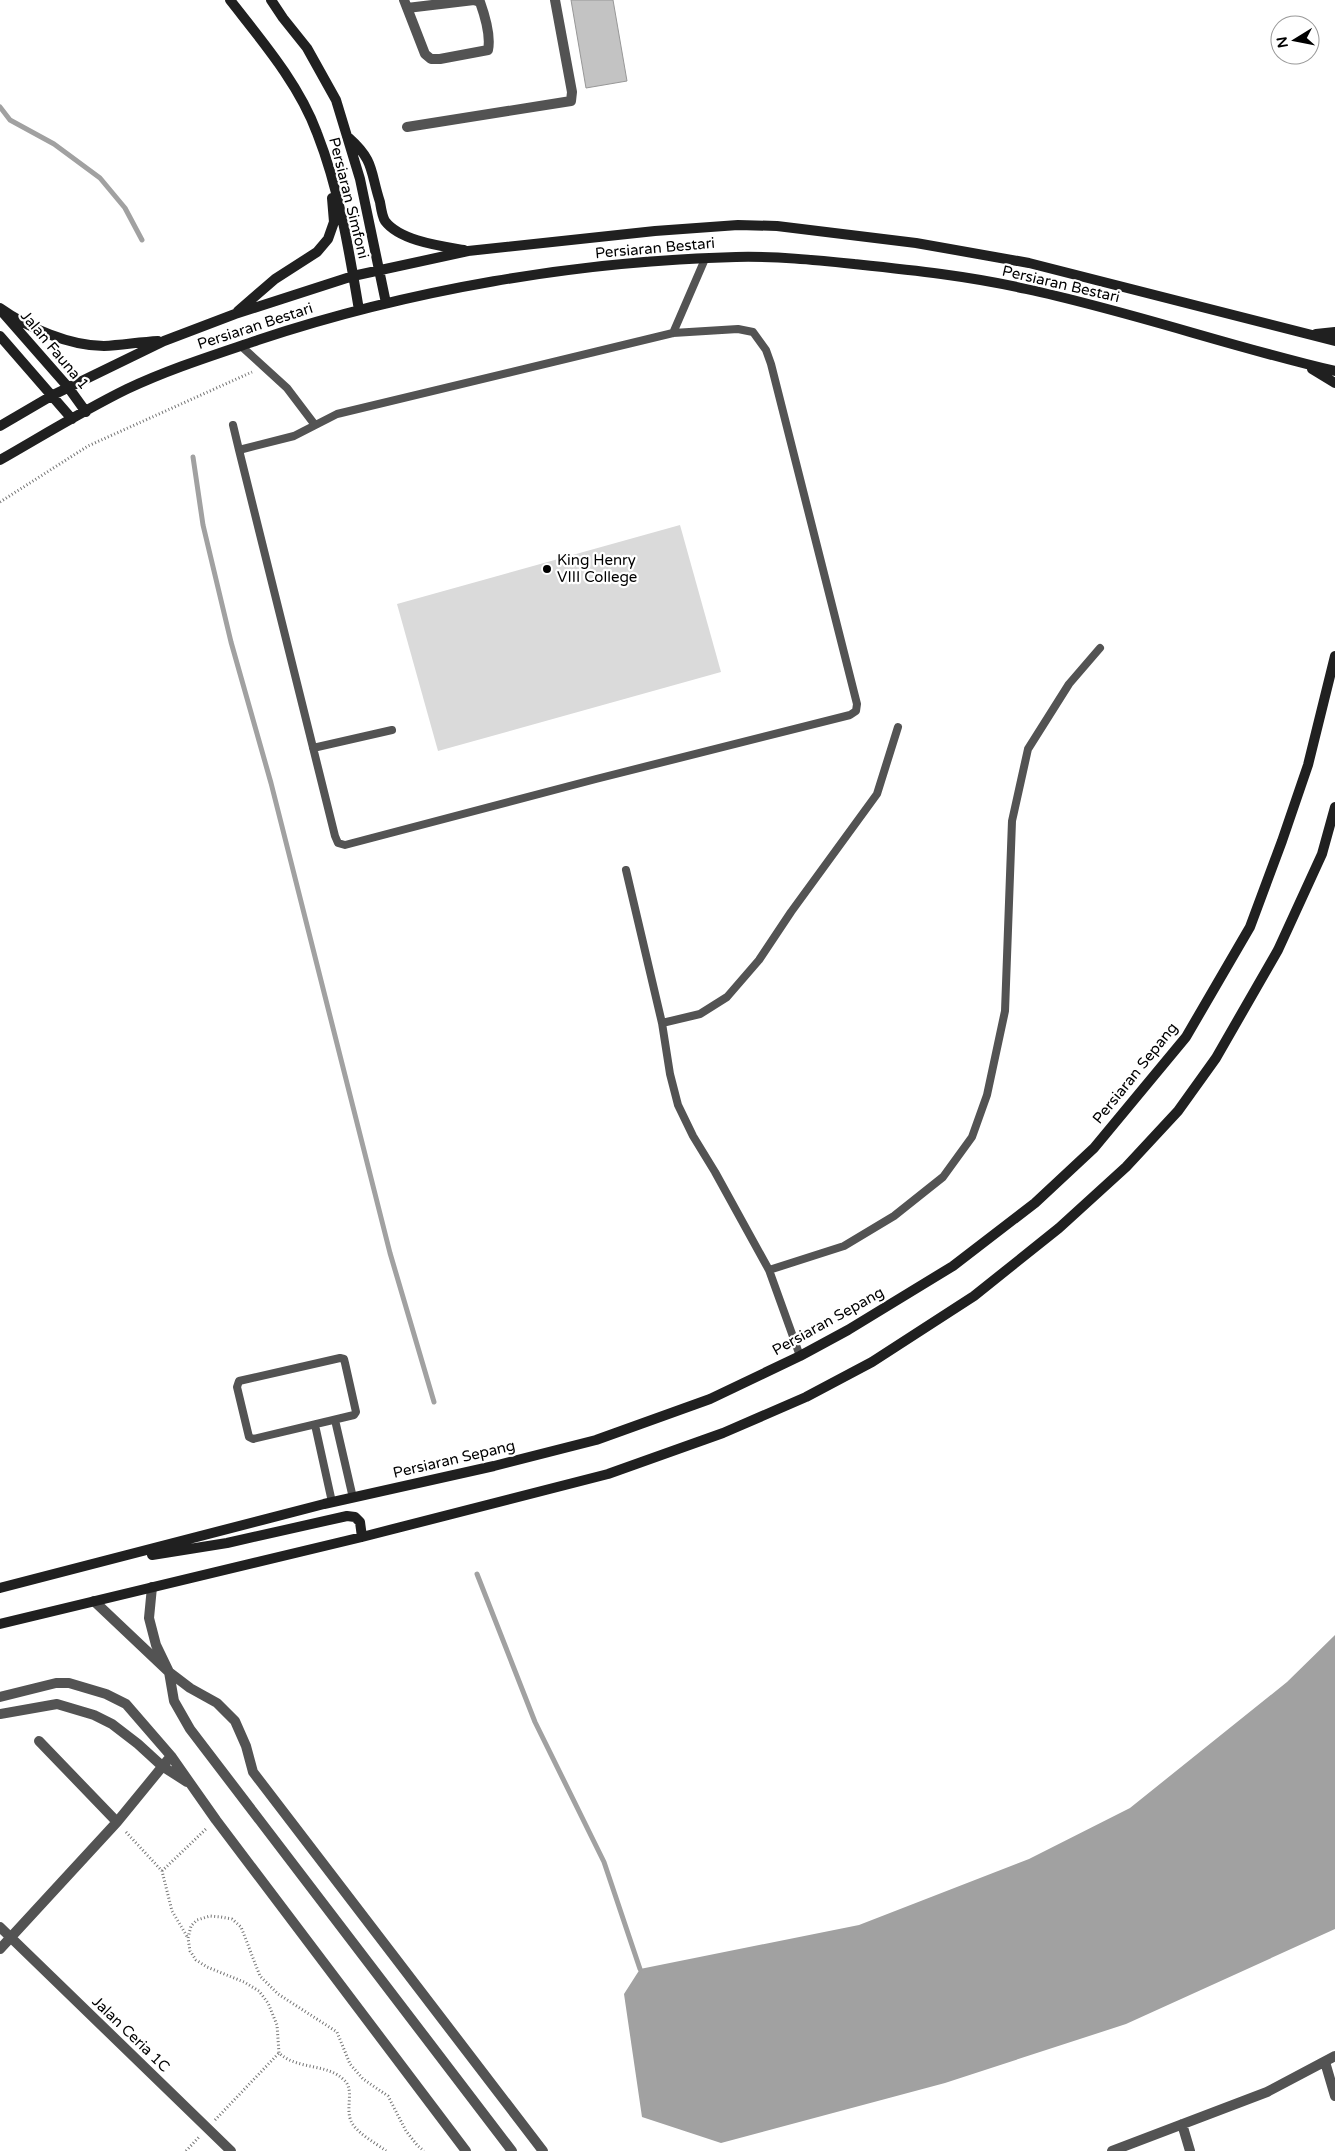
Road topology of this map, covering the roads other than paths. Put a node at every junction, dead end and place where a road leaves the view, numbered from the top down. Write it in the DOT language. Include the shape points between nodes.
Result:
graph roads {
  1 [pos="230,0"];
  2 [pos="271,0"];
  3 [pos="474,0"];
  4 [pos="555,0"];
  5 [pos="406,4"];
  6 [pos="407,127"];
  7 [pos="348,137"];
  8 [pos="331,176"];
  9 [pos="468,251"];
  10 [pos="705,259"];
  11 [pos="379,270"];
  12 [pos="353,276"];
  13 [pos="386,303"];
  14 [pos="0,309"];
  15 [pos="359,310"];
  16 [pos="235,314"];
  17 [pos="1335,332"];
  18 [pos="672,333"];
  19 [pos="1308,335"];
  20 [pos="0,336"];
  21 [pos="164,341"];
  22 [pos="1335,341"];
  23 [pos="242,346"];
  24 [pos="1304,364"];
  25 [pos="1335,371"];
  26 [pos="1335,383"];
  27 [pos="68,387"];
  28 [pos="52,395"];
  29 [pos="86,412"];
  30 [pos="72,419"];
  31 [pos="233,425"];
  32 [pos="315,425"];
  33 [pos="0,426"];
  34 [pos="239,450"];
  35 [pos="0,460"];
  36 [pos="1100,648"];
  37 [pos="1335,656"];
  38 [pos="898,727"];
  39 [pos="392,730"];
  40 [pos="313,748"];
  41 [pos="1335,808"];
  42 [pos="626,870"];
  43 [pos="662,1023"];
  44 [pos="769,1270"];
  45 [pos="800,1356"];
  46 [pos="335,1420"];
  47 [pos="315,1425"];
  48 [pos="354,1498"];
  49 [pos="332,1502"];
  50 [pos="362,1537"];
  51 [pos="89,1565"];
  52 [pos="152,1587"];
  53 [pos="0,1588"];
  54 [pos="94,1601"];
  55 [pos="0,1624"];
  56 [pos="169,1672"];
  57 [pos="0,1697"];
  58 [pos="0,1714"];
  59 [pos="39,1741"];
  60 [pos="171,1756"];
  61 [pos="162,1766"];
  62 [pos="190,1784"];
  63 [pos="116,1822"];
  64 [pos="0,1927"];
  65 [pos="11,1938"];
  66 [pos="0,1949"];
  67 [pos="1335,2056"];
  68 [pos="1324,2062"];
  69 [pos="1335,2096"];
  70 [pos="1182,2124"];
  71 [pos="231,2151"];
  72 [pos="466,2151"];
  73 [pos="512,2151"];
  74 [pos="543,2151"];
  75 [pos="1112,2151"];
  76 [pos="1190,2151"];
  1 -- 8 [label="street, Persiaran Simfoni" via="294,89 317,131"];
  2 -- 7 [label="street, Persiaran Simfoni" via="326,79"];
  3 -- 5 [label="street"];
  3 -- 5 [label="street" via="480,2 482,8 490,43 488,50 440,59 431,59 425,54"];
  4 -- 6 [label="street" via="571,101"];
  7 -- 9 [label="street" via="369,161 385,221 401,233 424,242"];
  7 -- 11 [label="street, Persiaran Simfoni"];
  8 -- 12 [label="street, Persiaran Simfoni"];
  8 -- 16 [label="street" via="334,222 328,240 317,252 275,279"];
  9 -- 11 [label="street, Persiaran Bestari"];
  9 -- 19 [label="street, Persiaran Bestari" via="655,230 777,226 916,243 1029,263"];
  10 -- 13 [label="street, Persiaran Bestari" via="570,271"];
  10 -- 18 [label="lane"];
  10 -- 24 [label="street, Persiaran Bestari" via="804,259 915,270 1025,288"];
  11 -- 12 [label="street, Persiaran Bestari"];
  11 -- 13 [label="street, Persiaran Simfoni"];
  12 -- 15 [label="street, Persiaran Simfoni"];
  12 -- 16 [label="street, Persiaran Bestari"];
  13 -- 15 [label="street, Persiaran Bestari"];
  14 -- 21 [label="street" via="28,324 84,344 104,346"];
  14 -- 27 [label="street, Jalan Fauna 1"];
  15 -- 23 [label="street, Persiaran Bestari"];
  16 -- 21 [label="street, Persiaran Bestari"];
  17 -- 19 [label="street"];
  18 -- 32 [label="lane" via="392,399 337,414"];
  18 -- 40 [label="lane" via="738,329 753,332 766,350 857,704 856,712 345,845 338,843 335,836"];
  19 -- 22 [label="street, Persiaran Bestari"];
  20 -- 28 [label="street, Jalan Fauna 1"];
  21 -- 27 [label="street, Persiaran Bestari"];
  23 -- 29 [label="street, Persiaran Bestari" via="157,376"];
  23 -- 32 [label="lane" via="287,388"];
  24 -- 25 [label="street, Persiaran Bestari"];
  24 -- 26 [label="street"];
  27 -- 28 [label="street, Persiaran Bestari"];
  27 -- 29 [label="street, Jalan Fauna 1"];
  28 -- 30 [label="street, Jalan Fauna 1"];
  28 -- 33 [label="street, Persiaran Bestari"];
  29 -- 30 [label="street, Persiaran Bestari"];
  30 -- 35 [label="street, Persiaran Bestari"];
  31 -- 34 [label="lane"];
  32 -- 34 [label="lane" via="294,436"];
  34 -- 40 [label="lane"];
  36 -- 44 [label="lane" via="1069,684 1028,749 1012,821 1005,1011 987,1095 972,1138 943,1177 894,1216 844,1246"];
  37 -- 45 [label="street, Persiaran Sepang" via="1308,765 1250,927 1186,1037 1094,1148 1034,1203 953,1266"];
  38 -- 43 [label="lane" via="877,794 759,960 727,997 700,1014"];
  39 -- 40 [label="lane"];
  41 -- 50 [label="street" via="1322,854 1278,950 1216,1058 1178,1111 1126,1167 974,1296 872,1362 806,1397 723,1433 608,1474"];
  42 -- 43 [label="lane"];
  43 -- 44 [label="lane" via="678,1105"];
  44 -- 45 [label="lane"];
  45 -- 48 [label="street, Persiaran Sepang" via="710,1399 596,1440"];
  46 -- 47 [label="lane"];
  46 -- 47 [label="lane" via="356,1412 344,1359 237,1384 249,1437 254,1439"];
  46 -- 48 [label="lane"];
  47 -- 49 [label="lane"];
  48 -- 49 [label="street, Persiaran Sepang"];
  49 -- 51 [label="street, Persiaran Sepang"];
  50 -- 51 [label="street" via="360,1522 347,1516 227,1542"];
  50 -- 52 [label="street"];
  51 -- 53 [label="street, Persiaran Sepang"];
  52 -- 54 [label="street"];
  52 -- 56 [label="street" via="149,1618 156,1645"];
  54 -- 55 [label="street"];
  54 -- 56 [label="street"];
  56 -- 73 [label="street" via="174,1701 190,1729"];
  56 -- 74 [label="street" via="217,1703 235,1721 246,1746 252,1772"];
  57 -- 60 [label="street" via="56,1683 69,1683 106,1694 126,1704"];
  58 -- 61 [label="street" via="57,1704 77,1709 112,1724"];
  59 -- 63 [label="street"];
  60 -- 61 [label="street"];
  60 -- 62 [label="street"];
  61 -- 62 [label="street"];
  61 -- 63 [label="street"];
  62 -- 72 [label="street"];
  63 -- 65 [label="street"];
  64 -- 65 [label="street, Jalan Ceria 1C"];
  65 -- 66 [label="street"];
  65 -- 71 [label="street, Jalan Ceria 1C"];
  67 -- 68 [label="street"];
  68 -- 69 [label="street"];
  68 -- 70 [label="street" via="1267,2092"];
  70 -- 75 [label="street"];
  70 -- 76 [label="street"];
}
